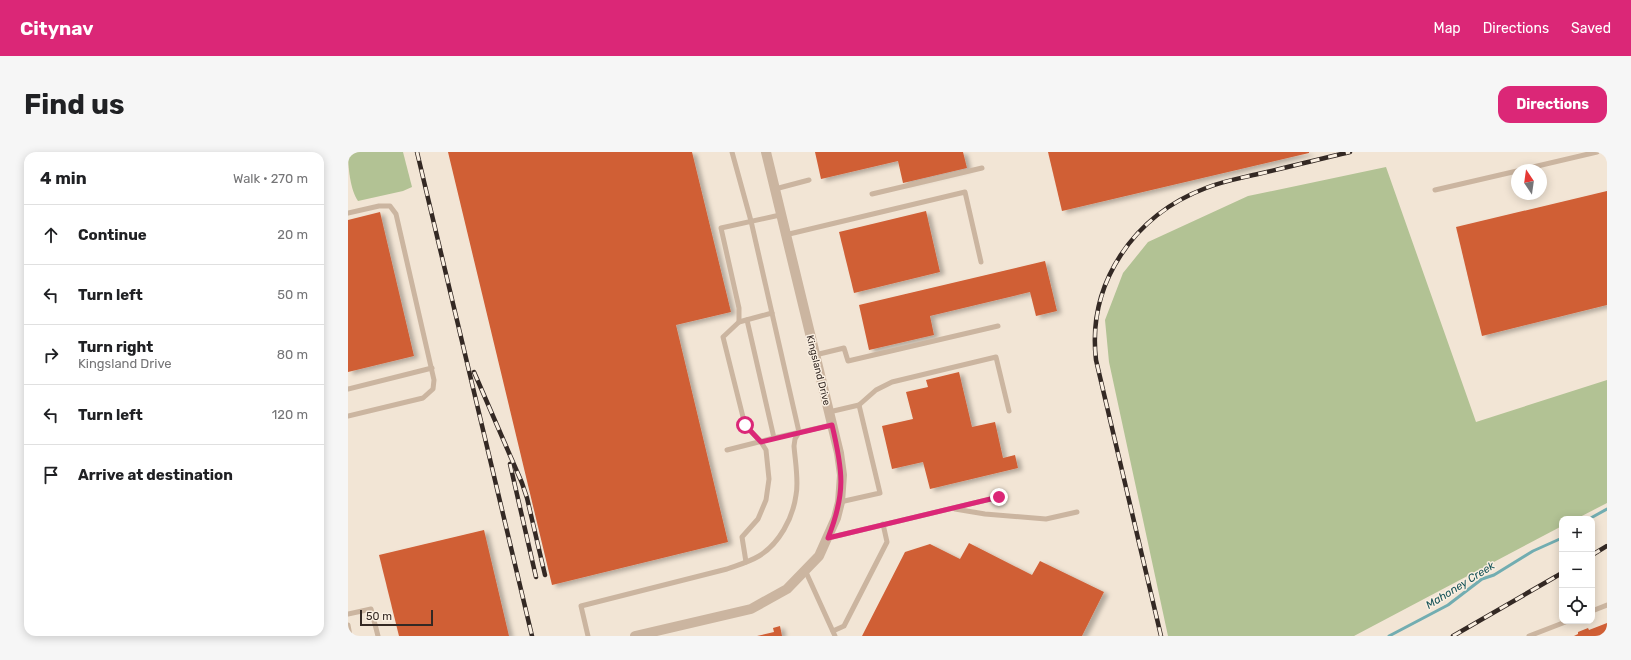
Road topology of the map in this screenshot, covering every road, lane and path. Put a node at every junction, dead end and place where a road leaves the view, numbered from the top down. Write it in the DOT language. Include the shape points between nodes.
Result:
graph roads {
  1 [pos="732,152"];
  2 [pos="766,152"];
  3 [pos="1597,152"];
  4 [pos="1544,164"];
  5 [pos="982,168"];
  6 [pos="1511,172"];
  7 [pos="810,180"];
  8 [pos="774,189"];
  9 [pos="1435,190"];
  10 [pos="872,194"];
  11 [pos="348,213"];
  12 [pos="780,215"];
  13 [pos="751,221"];
  14 [pos="785,234"];
  15 [pos="981,262"];
  16 [pos="772,313"];
  17 [pos="747,320"];
  18 [pos="739,322"];
  19 [pos="998,326"];
  20 [pos="815,355"];
  21 [pos="432,368"];
  22 [pos="348,389"];
  23 [pos="859,405"];
  24 [pos="1009,411"];
  25 [pos="829,412"];
  26 [pos="348,416"];
  27 [pos="832,425"];
  28 [pos="799,432"];
  29 [pos="774,438"];
  30 [pos="761,442"];
  31 [pos="727,450"];
  32 [pos="999,497"];
  33 [pos="840,502"];
  34 [pos="952,508"];
  35 [pos="1078,512"];
  36 [pos="883,524"];
  37 [pos="828,538"];
  38 [pos="746,562"];
  39 [pos="805,570"];
  40 [pos="1607,606"];
  41 [pos="1595,610"];
  42 [pos="348,614"];
  43 [pos="1560,624"];
  44 [pos="348,625"];
  45 [pos="834,633"];
  46 [pos="350,636"];
  47 [pos="378,636"];
  48 [pos="588,636"];
  49 [pos="635,636"];
  50 [pos="1530,636"];
  1 -- 13 [label="lane"];
  2 -- 8 [label="street, Kingsland Drive"];
  3 -- 4 [label="lane"];
  5 -- 10 [label="lane"];
  6 -- 9 [label="lane"];
  7 -- 8 [label="lane"];
  8 -- 12 [label="street, Kingsland Drive"];
  11 -- 21 [label="lane" via="390,206 396,214"];
  12 -- 13 [label="lane"];
  12 -- 14 [label="street, Kingsland Drive"];
  13 -- 16 [label="lane"];
  13 -- 18 [label="lane" via="721,228 739,308"];
  14 -- 15 [label="lane" via="965,192"];
  14 -- 20 [label="street, Kingsland Drive"];
  16 -- 17 [label="lane"];
  16 -- 28 [label="lane"];
  17 -- 18 [label="lane"];
  17 -- 29 [label="lane"];
  18 -- 30 [label="lane" via="723,337 745,425"];
  19 -- 20 [label="lane" via="848,361 844,348"];
  20 -- 25 [label="street, Kingsland Drive"];
  21 -- 22 [label="lane"];
  21 -- 26 [label="lane" via="433,389 423,398"];
  23 -- 24 [label="lane" via="876,390 892,382 996,357"];
  23 -- 25 [label="lane"];
  23 -- 33 [label="lane" via="880,493"];
  25 -- 27 [label="street, Kingsland Drive"];
  27 -- 28 [label="lane"];
  27 -- 33 [label="street, Kingsland Drive" via="842,474"];
  28 -- 29 [label="lane"];
  28 -- 38 [label="lane" via="794,446 797,494 791,515 778,539 760,556"];
  29 -- 30 [label="lane"];
  30 -- 31 [label="lane"];
  30 -- 38 [label="lane" via="766,450 769,479 766,500 758,519 742,537"];
  32 -- 34 [label="lane"];
  33 -- 37 [label="street, Kingsland Drive"];
  34 -- 35 [label="lane" via="985,514 1046,519"];
  34 -- 36 [label="lane"];
  36 -- 37 [label="lane"];
  36 -- 45 [label="lane" via="887,542 844,626"];
  37 -- 39 [label="street, Kingsland Drive" via="819,556"];
  38 -- 48 [label="lane" via="581,606"];
  39 -- 45 [label="lane"];
  39 -- 49 [label="street, Kingsland Drive" via="787,589 751,609"];
  40 -- 41 [label="lane"];
  42 -- 47 [label="lane" via="372,609"];
  43 -- 50 [label="lane"];
  44 -- 46 [label="lane"];
}
